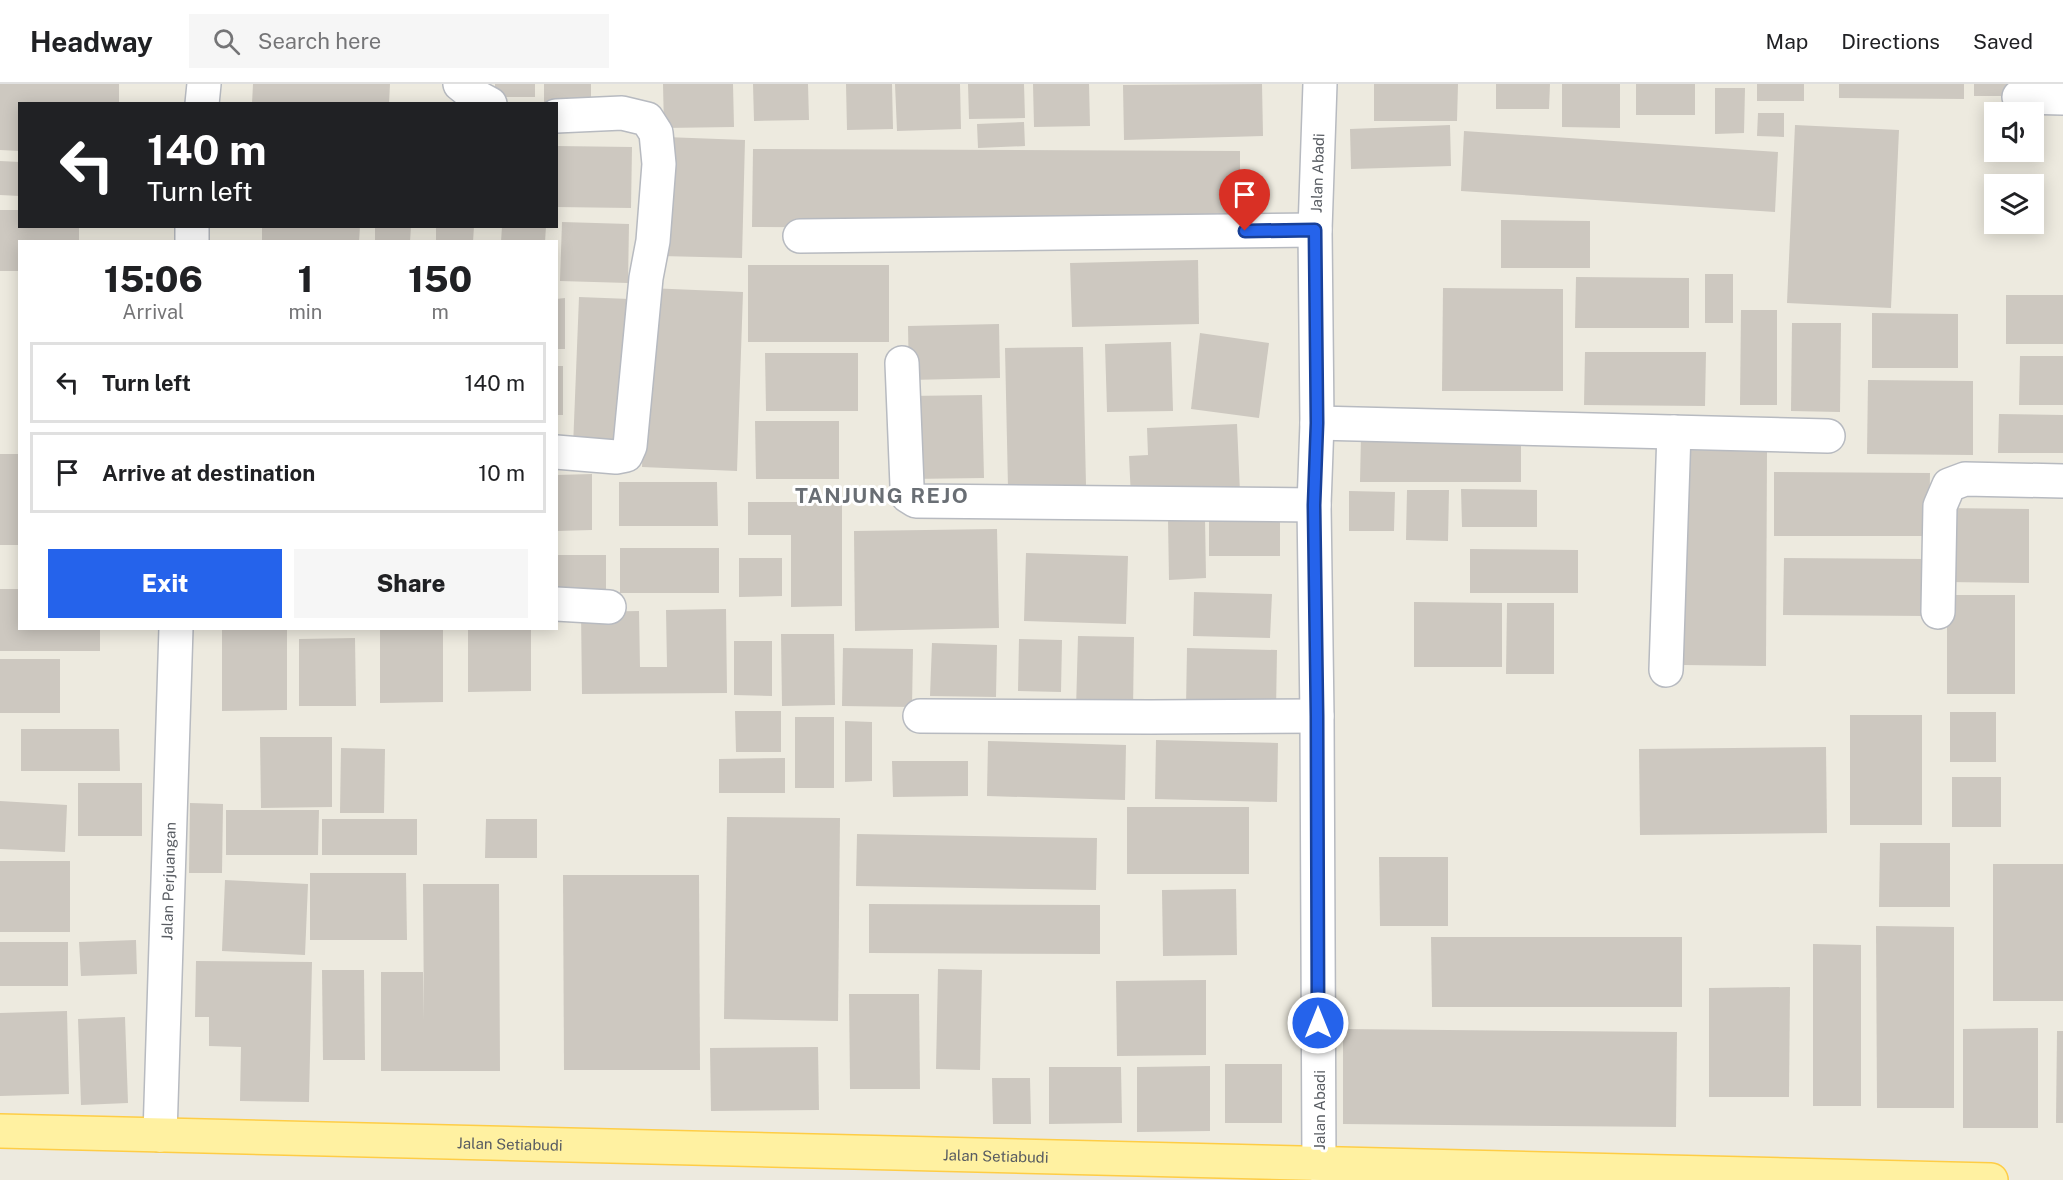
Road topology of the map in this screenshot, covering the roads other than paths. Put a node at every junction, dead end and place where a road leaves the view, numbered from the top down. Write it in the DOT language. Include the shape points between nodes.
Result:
graph roads {
  1 [pos="204,84"];
  2 [pos="460,84"];
  3 [pos="1320,84"];
  4 [pos="2019,97"];
  5 [pos="2063,98"];
  6 [pos="202,102"];
  7 [pos="486,102"];
  8 [pos="558,116"];
  9 [pos="1315,230"];
  10 [pos="800,236"];
  11 [pos="902,363"];
  12 [pos="1317,423"];
  13 [pos="1674,432"];
  14 [pos="1828,436"];
  15 [pos="558,452"];
  16 [pos="2063,481"];
  17 [pos="1314,505"];
  18 [pos="558,604"];
  19 [pos="609,607"];
  20 [pos="1938,612"];
  21 [pos="176,630"];
  22 [pos="1666,670"];
  23 [pos="920,716"];
  24 [pos="1317,716"];
  25 [pos="0,1131"];
  26 [pos="160,1135"];
  27 [pos="1319,1165"];
  28 [pos="1938,1179"];
  29 [pos="1991,1180"];
  1 -- 6 [label="street"];
  2 -- 7 [label="street"];
  3 -- 9 [label="street, Jalan Abadi"];
  4 -- 5 [label="street"];
  8 -- 15 [label="street" via="622,113 647,119 656,133 659,164 630,446 626,455 616,457"];
  9 -- 10 [label="street"];
  9 -- 12 [label="street, Jalan Abadi"];
  11 -- 17 [label="street" via="908,496 916,501"];
  12 -- 13 [label="street"];
  12 -- 17 [label="street, Jalan Abadi"];
  13 -- 14 [label="street"];
  13 -- 22 [label="street"];
  16 -- 20 [label="street" via="1965,479 1949,485 1940,506"];
  17 -- 24 [label="street, Jalan Abadi"];
  18 -- 19 [label="street"];
  21 -- 26 [label="street, Jalan Perjuangan"];
  23 -- 24 [label="street"];
  24 -- 27 [label="street, Jalan Abadi"];
  25 -- 26 [label="main road, Jalan Setiabudi"];
  26 -- 27 [label="main road, Jalan Setiabudi"];
  27 -- 28 [label="main road, Jalan Setiabudi"];
  28 -- 29 [label="main road, Jalan Setiabudi"];
}
